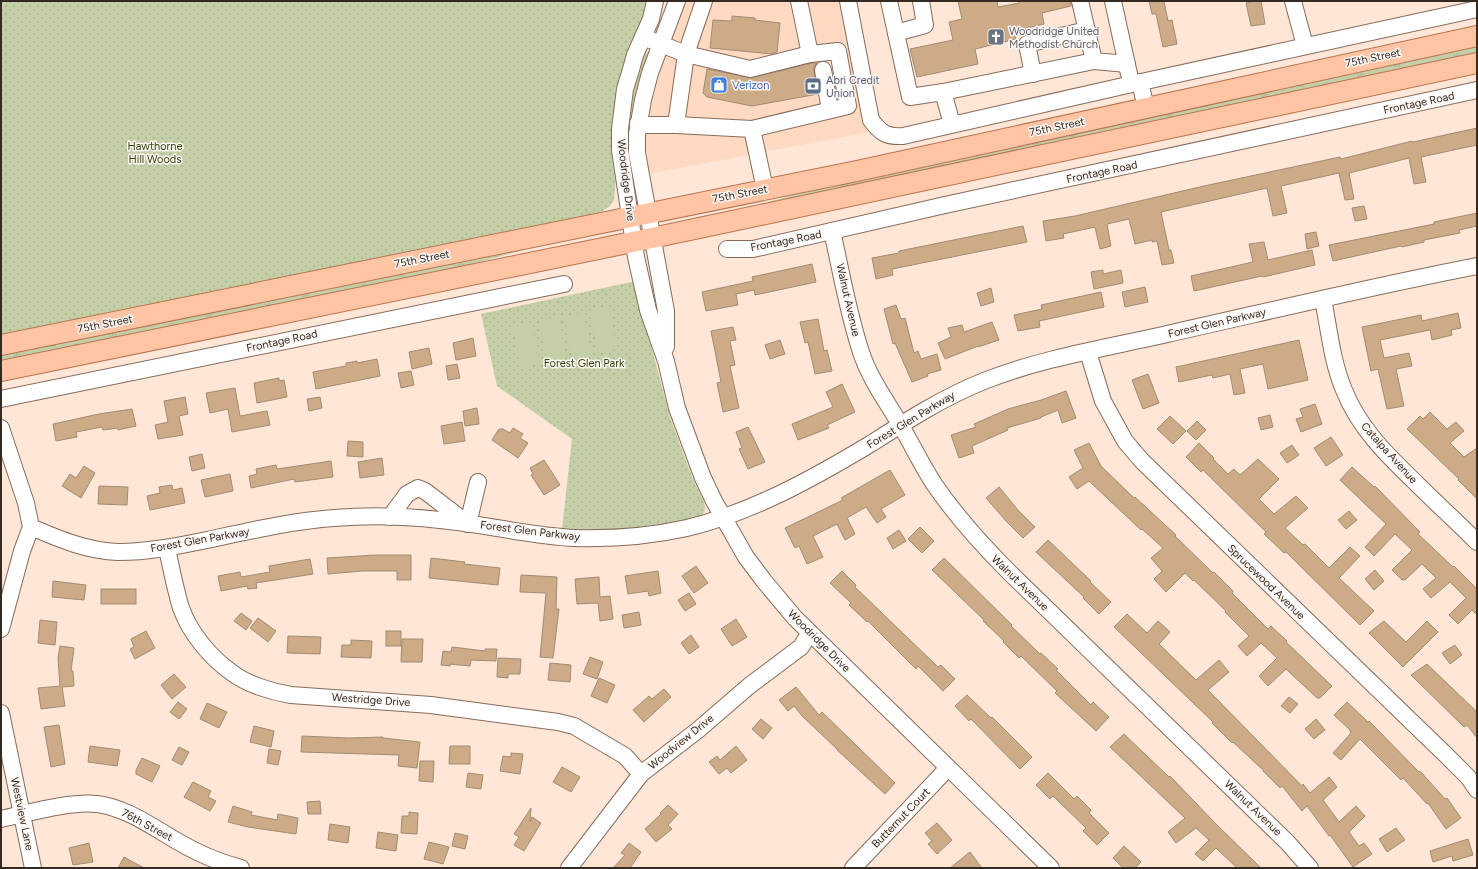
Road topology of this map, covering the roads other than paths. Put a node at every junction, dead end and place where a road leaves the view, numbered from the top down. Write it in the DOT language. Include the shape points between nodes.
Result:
graph roads {
  1 [pos="655,1"];
  2 [pos="677,1"];
  3 [pos="704,1"];
  4 [pos="793,1"];
  5 [pos="800,1"];
  6 [pos="848,1"];
  7 [pos="889,1"];
  8 [pos="921,1"];
  9 [pos="1080,1"];
  10 [pos="1113,1"];
  11 [pos="1294,1"];
  12 [pos="1477,9"];
  13 [pos="1087,30"];
  14 [pos="896,33"];
  15 [pos="1477,36"];
  16 [pos="643,37"];
  17 [pos="662,44"];
  18 [pos="1305,46"];
  19 [pos="686,54"];
  20 [pos="825,60"];
  21 [pos="1094,61"];
  22 [pos="1477,63"];
  23 [pos="1127,64"];
  24 [pos="1033,74"];
  25 [pos="1136,83"];
  26 [pos="1477,90"];
  27 [pos="943,92"];
  28 [pos="1146,108"];
  29 [pos="837,109"];
  30 [pos="638,123"];
  31 [pos="952,124"];
  32 [pos="676,125"];
  33 [pos="752,129"];
  34 [pos="765,189"];
  35 [pos="639,215"];
  36 [pos="832,231"];
  37 [pos="643,240"];
  38 [pos="727,249"];
  39 [pos="1477,266"];
  40 [pos="564,284"];
  41 [pos="1323,299"];
  42 [pos="1,345"];
  43 [pos="1088,352"];
  44 [pos="1,371"];
  45 [pos="1,399"];
  46 [pos="901,425"];
  47 [pos="1,428"];
  48 [pos="478,482"];
  49 [pos="390,517"];
  50 [pos="723,517"];
  51 [pos="468,524"];
  52 [pos="31,526"];
  53 [pos="1477,542"];
  54 [pos="167,548"];
  55 [pos="1,629"];
  56 [pos="809,634"];
  57 [pos="1,712"];
  58 [pos="948,768"];
  59 [pos="641,774"];
  60 [pos="1477,790"];
  61 [pos="22,815"];
  62 [pos="1,819"];
  63 [pos="33,868"];
  64 [pos="241,868"];
  65 [pos="569,868"];
  66 [pos="853,868"];
  67 [pos="1051,868"];
  68 [pos="1310,868"];
  1 -- 16 [label="street, Woodridge Drive"];
  2 -- 17 [label="street, Woodridge Drive"];
  3 -- 19 [label="street"];
  4 -- 5 [label="street"];
  5 -- 20 [label="street"];
  6 -- 31 [label="street" via="871,120 880,132 892,137 903,136"];
  7 -- 14 [label="street"];
  8 -- 14 [label="street" via="925,26"];
  9 -- 13 [label="street"];
  10 -- 23 [label="street"];
  11 -- 18 [label="street"];
  12 -- 18 [label="street"];
  13 -- 21 [label="street"];
  13 -- 24 [label="street" via="1027,44"];
  14 -- 27 [label="street" via="910,97"];
  15 -- 28 [label="main road, 75th Street"];
  16 -- 17 [label="street"];
  16 -- 35 [label="street, Woodridge Drive" via="627,84 620,129 620,150"];
  17 -- 19 [label="street"];
  17 -- 30 [label="street, Woodridge Drive" via="650,74"];
  18 -- 25 [label="street"];
  19 -- 20 [label="street" via="750,69"];
  19 -- 32 [label="street"];
  20 -- 29 [label="street"];
  20 -- 29 [label="street" via="838,51 848,106"];
  21 -- 23 [label="street"];
  21 -- 24 [label="street"];
  22 -- 37 [label="main road"];
  23 -- 25 [label="street"];
  24 -- 27 [label="street"];
  25 -- 28 [label="street"];
  25 -- 31 [label="street"];
  26 -- 36 [label="street, Frontage Road"];
  27 -- 31 [label="street"];
  28 -- 34 [label="main road, 75th Street"];
  29 -- 33 [label="street"];
  30 -- 32 [label="street"];
  30 -- 35 [label="street, Woodridge Drive"];
  32 -- 33 [label="street"];
  33 -- 34 [label="street"];
  34 -- 35 [label="main road, 75th Street"];
  35 -- 37 [label="street, Woodridge Drive"];
  35 -- 42 [label="main road, 75th Street"];
  36 -- 38 [label="street, Frontage Road" via="753,249"];
  36 -- 46 [label="street, Walnut Avenue" via="861,353"];
  37 -- 44 [label="main road"];
  37 -- 50 [label="street, Woodridge Drive" via="648,310 666,361 682,425 703,478"];
  39 -- 41 [label="street, Forest Glen Parkway"];
  40 -- 45 [label="street, Frontage Road"];
  41 -- 43 [label="street, Forest Glen Parkway"];
  41 -- 53 [label="street, Catalpa Avenue" via="1337,370 1362,425 1392,460"];
  43 -- 46 [label="street, Forest Glen Parkway" via="988,379 935,403"];
  43 -- 60 [label="street, Sprucewood Avenue" via="1103,401 1126,441 1142,461 1447,756"];
  46 -- 50 [label="street, Forest Glen Parkway" via="792,488"];
  46 -- 68 [label="street, Walnut Avenue" via="934,483 984,547 1288,843"];
  47 -- 52 [label="street"];
  48 -- 51 [label="street, Forest Glen Parkway"];
  49 -- 51 [label="street, Forest Glen Parkway"];
  49 -- 51 [label="street" via="407,494 418,488"];
  49 -- 54 [label="street, Forest Glen Parkway" via="310,520"];
  50 -- 51 [label="street, Forest Glen Parkway" via="688,528 598,538 538,534"];
  50 -- 56 [label="street, Woodridge Drive" via="746,557"];
  52 -- 54 [label="street, Forest Glen Parkway" via="74,543 105,550 119,552"];
  52 -- 55 [label="street"];
  54 -- 59 [label="street, Westridge Drive" via="182,608 195,634 231,673 255,685 290,695 431,705 558,722 574,726 626,756"];
  56 -- 58 [label="street, Woodridge Drive"];
  56 -- 59 [label="street, Woodview Drive" via="802,647 749,686"];
  57 -- 61 [label="street, Westview Lane"];
  58 -- 66 [label="street, Butternut Court"];
  58 -- 67 [label="street, Woodridge Drive"];
  59 -- 65 [label="street, Woodview Drive"];
  61 -- 62 [label="street, 76th Street"];
  61 -- 63 [label="street, Westview Lane"];
  61 -- 64 [label="street, 76th Street" via="80,804 111,807 137,818 199,853"];
}
